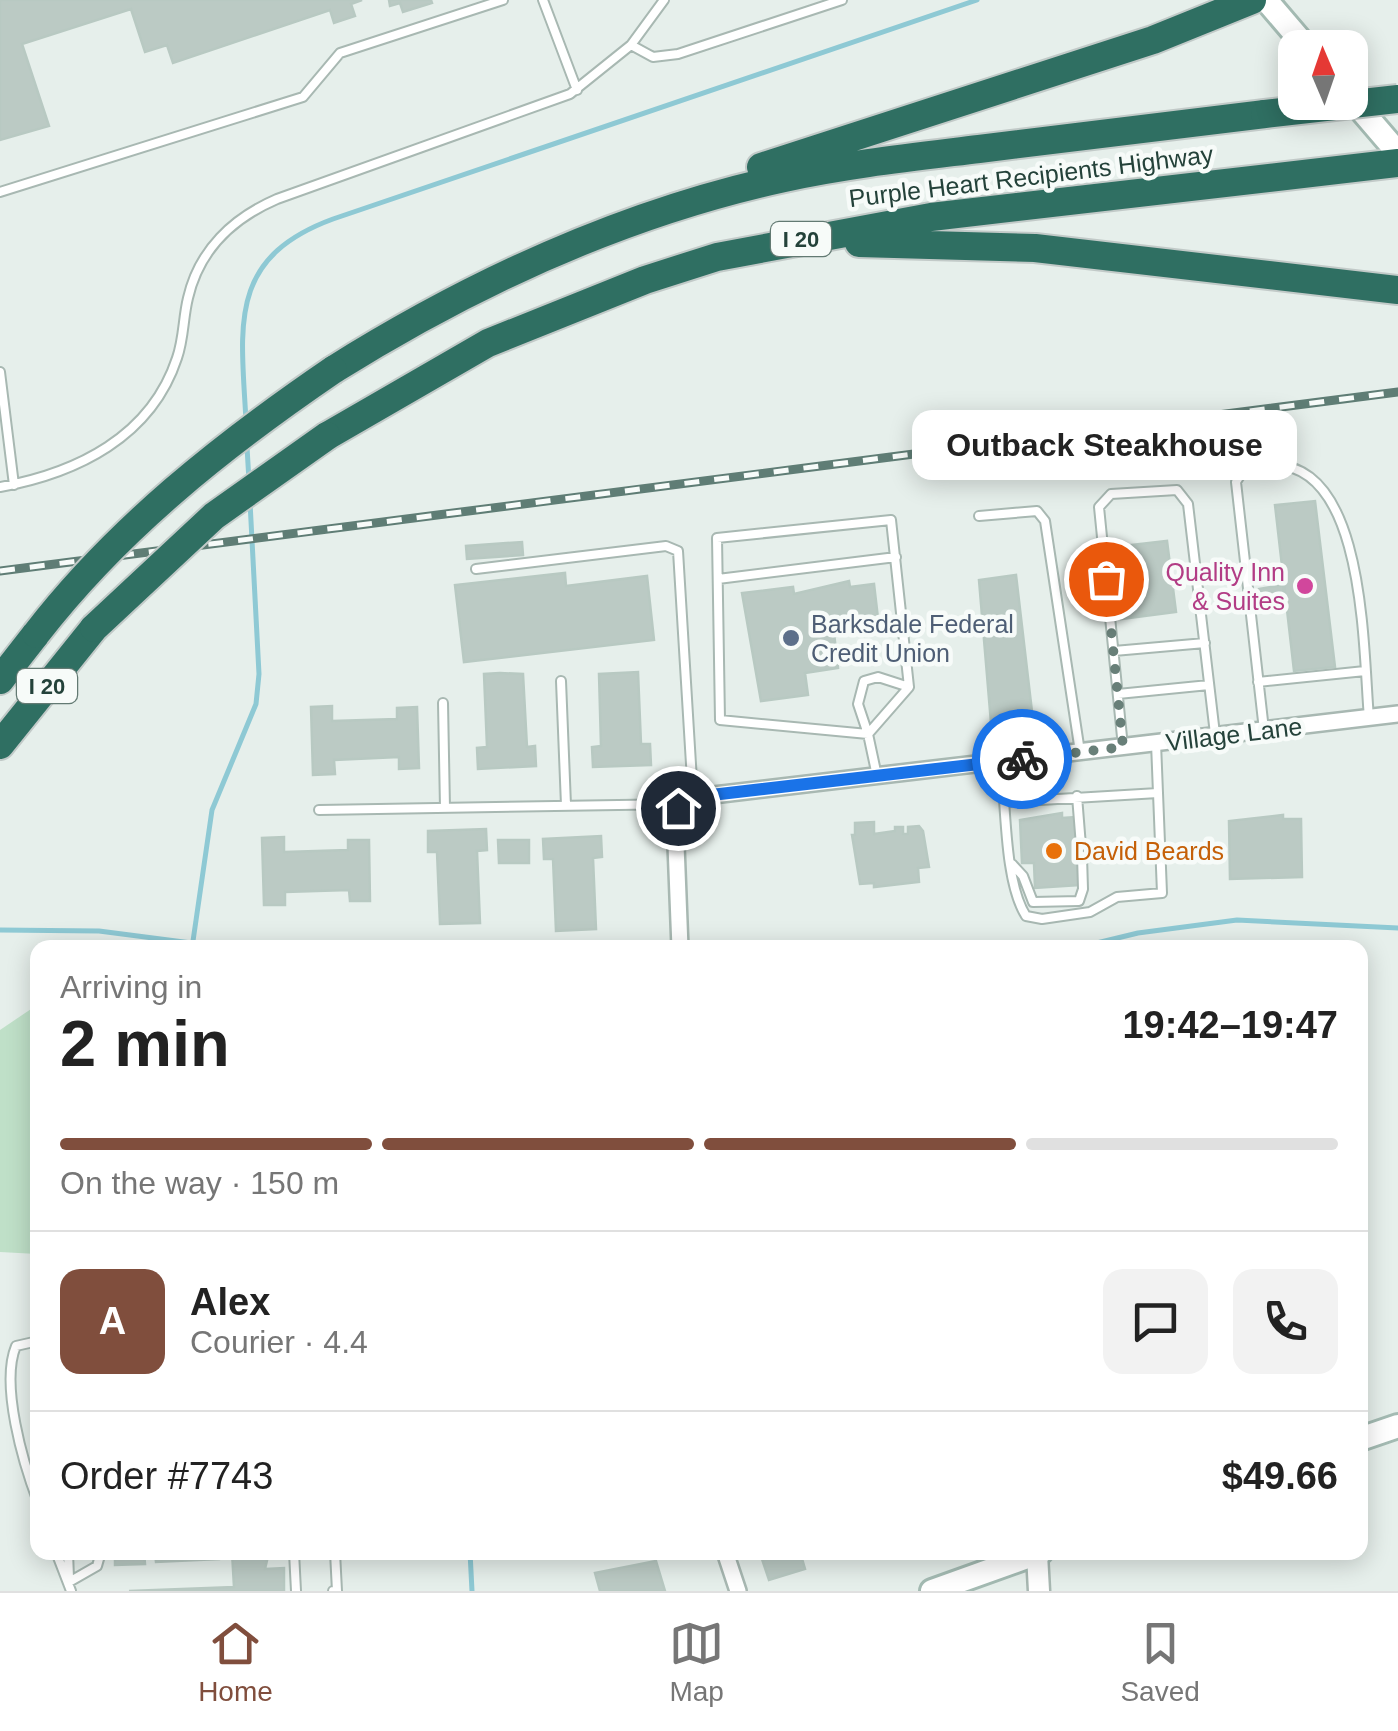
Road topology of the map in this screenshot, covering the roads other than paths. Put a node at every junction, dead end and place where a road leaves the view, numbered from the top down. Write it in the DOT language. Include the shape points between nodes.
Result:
graph roads {
  1 [pos="503,0"];
  2 [pos="542,0"];
  3 [pos="664,0"];
  4 [pos="842,0"];
  5 [pos="1205,0"];
  6 [pos="1252,0"];
  7 [pos="1266,0"];
  8 [pos="1292,30"];
  9 [pos="1154,40"];
  10 [pos="631,45"];
  11 [pos="577,90"];
  12 [pos="1398,99"];
  13 [pos="1368,117"];
  14 [pos="1398,153"];
  15 [pos="1398,162"];
  16 [pos="0,192"];
  17 [pos="596,235"];
  18 [pos="772,245"];
  19 [pos="1398,290"];
  20 [pos="0,372"];
  21 [pos="14,484"];
  22 [pos="0,487"];
  23 [pos="979,516"];
  24 [pos="896,558"];
  25 [pos="476,569"];
  26 [pos="718,579"];
  27 [pos="1205,643"];
  28 [pos="1114,651"];
  29 [pos="1365,671"];
  30 [pos="0,680"];
  31 [pos="561,681"];
  32 [pos="1258,682"];
  33 [pos="1209,685"];
  34 [pos="909,687"];
  35 [pos="1118,694"];
  36 [pos="443,704"];
  37 [pos="1398,714"];
  38 [pos="1369,718"];
  39 [pos="1264,730"];
  40 [pos="868,734"];
  41 [pos="1216,736"];
  42 [pos="1156,744"];
  43 [pos="0,745"];
  44 [pos="1123,747"];
  45 [pos="1080,752"];
  46 [pos="1001,761"];
  47 [pos="877,776"];
  48 [pos="1158,793"];
  49 [pos="1076,796"];
  50 [pos="687,800"];
  51 [pos="1006,802"];
  52 [pos="566,805"];
  53 [pos="445,808"];
  54 [pos="318,810"];
  55 [pos="1012,864"];
  56 [pos="680,940"];
  57 [pos="30,1343"];
  58 [pos="1398,1426"];
  59 [pos="1368,1436"];
  60 [pos="30,1481"];
  61 [pos="59,1560"];
  62 [pos="68,1560"];
  63 [pos="99,1560"];
  64 [pos="294,1560"];
  65 [pos="335,1560"];
  66 [pos="728,1560"];
  67 [pos="1019,1560"];
  68 [pos="1039,1560"];
  69 [pos="70,1587"];
  70 [pos="296,1591"];
  71 [pos="332,1591"];
  72 [pos="738,1591"];
  73 [pos="932,1591"];
  74 [pos="1039,1591"];
  1 -- 16 [label="lane" via="340,53 303,97"];
  2 -- 11 [label="lane"];
  3 -- 10 [label="lane"];
  4 -- 10 [label="lane" via="678,54 653,56"];
  5 -- 9 [label="highway" via="1197,16"];
  6 -- 9 [label="highway"];
  7 -- 8 [label="main road"];
  9 -- 17 [label="highway" via="718,181"];
  10 -- 11 [label="lane"];
  11 -- 21 [label="lane" via="255,209 205,256 193,278 168,382 136,426 88,460"];
  12 -- 17 [label="highway, Purple Heart Recipients Highway / I 20, bridge" via="848,166 722,194"];
  13 -- 14 [label="main road"];
  15 -- 18 [label="highway, Purple Heart Recipients Highway / I 20" via="931,216"];
  17 -- 30 [label="highway, Purple Heart Recipients Highway / I 20, bridge" via="459,296 255,423 84,575"];
  18 -- 19 [label="highway" via="987,244"];
  18 -- 43 [label="highway, Purple Heart Recipients Highway / I 20, bridge" via="645,280 488,344 327,436 154,567 94,628"];
  20 -- 21 [label="lane"];
  21 -- 22 [label="lane"];
  23 -- 45 [label="lane" via="1037,511 1045,521"];
  24 -- 26 [label="lane"];
  24 -- 26 [label="lane" via="891,520 717,538"];
  24 -- 34 [label="lane"];
  25 -- 50 [label="lane" via="666,546 678,551"];
  26 -- 40 [label="lane" via="720,720"];
  27 -- 28 [label="lane"];
  27 -- 28 [label="lane" via="1192,519 1182,493 1111,494 1099,507"];
  27 -- 33 [label="lane"];
  28 -- 35 [label="lane"];
  29 -- 32 [label="lane"];
  29 -- 32 [label="lane" via="1356,576 1325,486 1295,465 1255,464 1236,482"];
  29 -- 38 [label="lane"];
  31 -- 52 [label="lane"];
  32 -- 39 [label="lane"];
  33 -- 35 [label="lane"];
  33 -- 41 [label="lane"];
  34 -- 40 [label="lane"];
  34 -- 40 [label="lane" via="878,677 864,681 858,704"];
  35 -- 44 [label="lane"];
  36 -- 53 [label="lane"];
  37 -- 38 [label="street, Village Lane"];
  38 -- 39 [label="street, Village Lane"];
  39 -- 41 [label="street, Village Lane"];
  40 -- 47 [label="lane"];
  41 -- 42 [label="street, Village Lane"];
  42 -- 44 [label="street, Village Lane"];
  42 -- 48 [label="lane"];
  44 -- 45 [label="street, Village Lane"];
  45 -- 46 [label="street, Village Lane"];
  46 -- 47 [label="street, Village Lane"];
  46 -- 51 [label="lane"];
  47 -- 50 [label="street, Village Lane"];
  48 -- 49 [label="lane"];
  48 -- 55 [label="lane" via="1162,893 1117,897 1090,912 1026,916 1016,902"];
  49 -- 51 [label="lane"];
  49 -- 55 [label="lane" via="1079,902 1033,902"];
  50 -- 52 [label="lane"];
  50 -- 56 [label="street" via="674,818"];
  51 -- 55 [label="lane"];
  52 -- 53 [label="lane"];
  53 -- 54 [label="lane"];
  57 -- 60 [label="lane" via="16,1346 7,1366 12,1434"];
  58 -- 59 [label="main road"];
  61 -- 69 [label="lane"];
  62 -- 69 [label="lane"];
  63 -- 69 [label="lane"];
  64 -- 70 [label="lane"];
  65 -- 71 [label="lane"];
  66 -- 72 [label="street"];
  67 -- 73 [label="main road"];
  68 -- 74 [label="street"];
}
